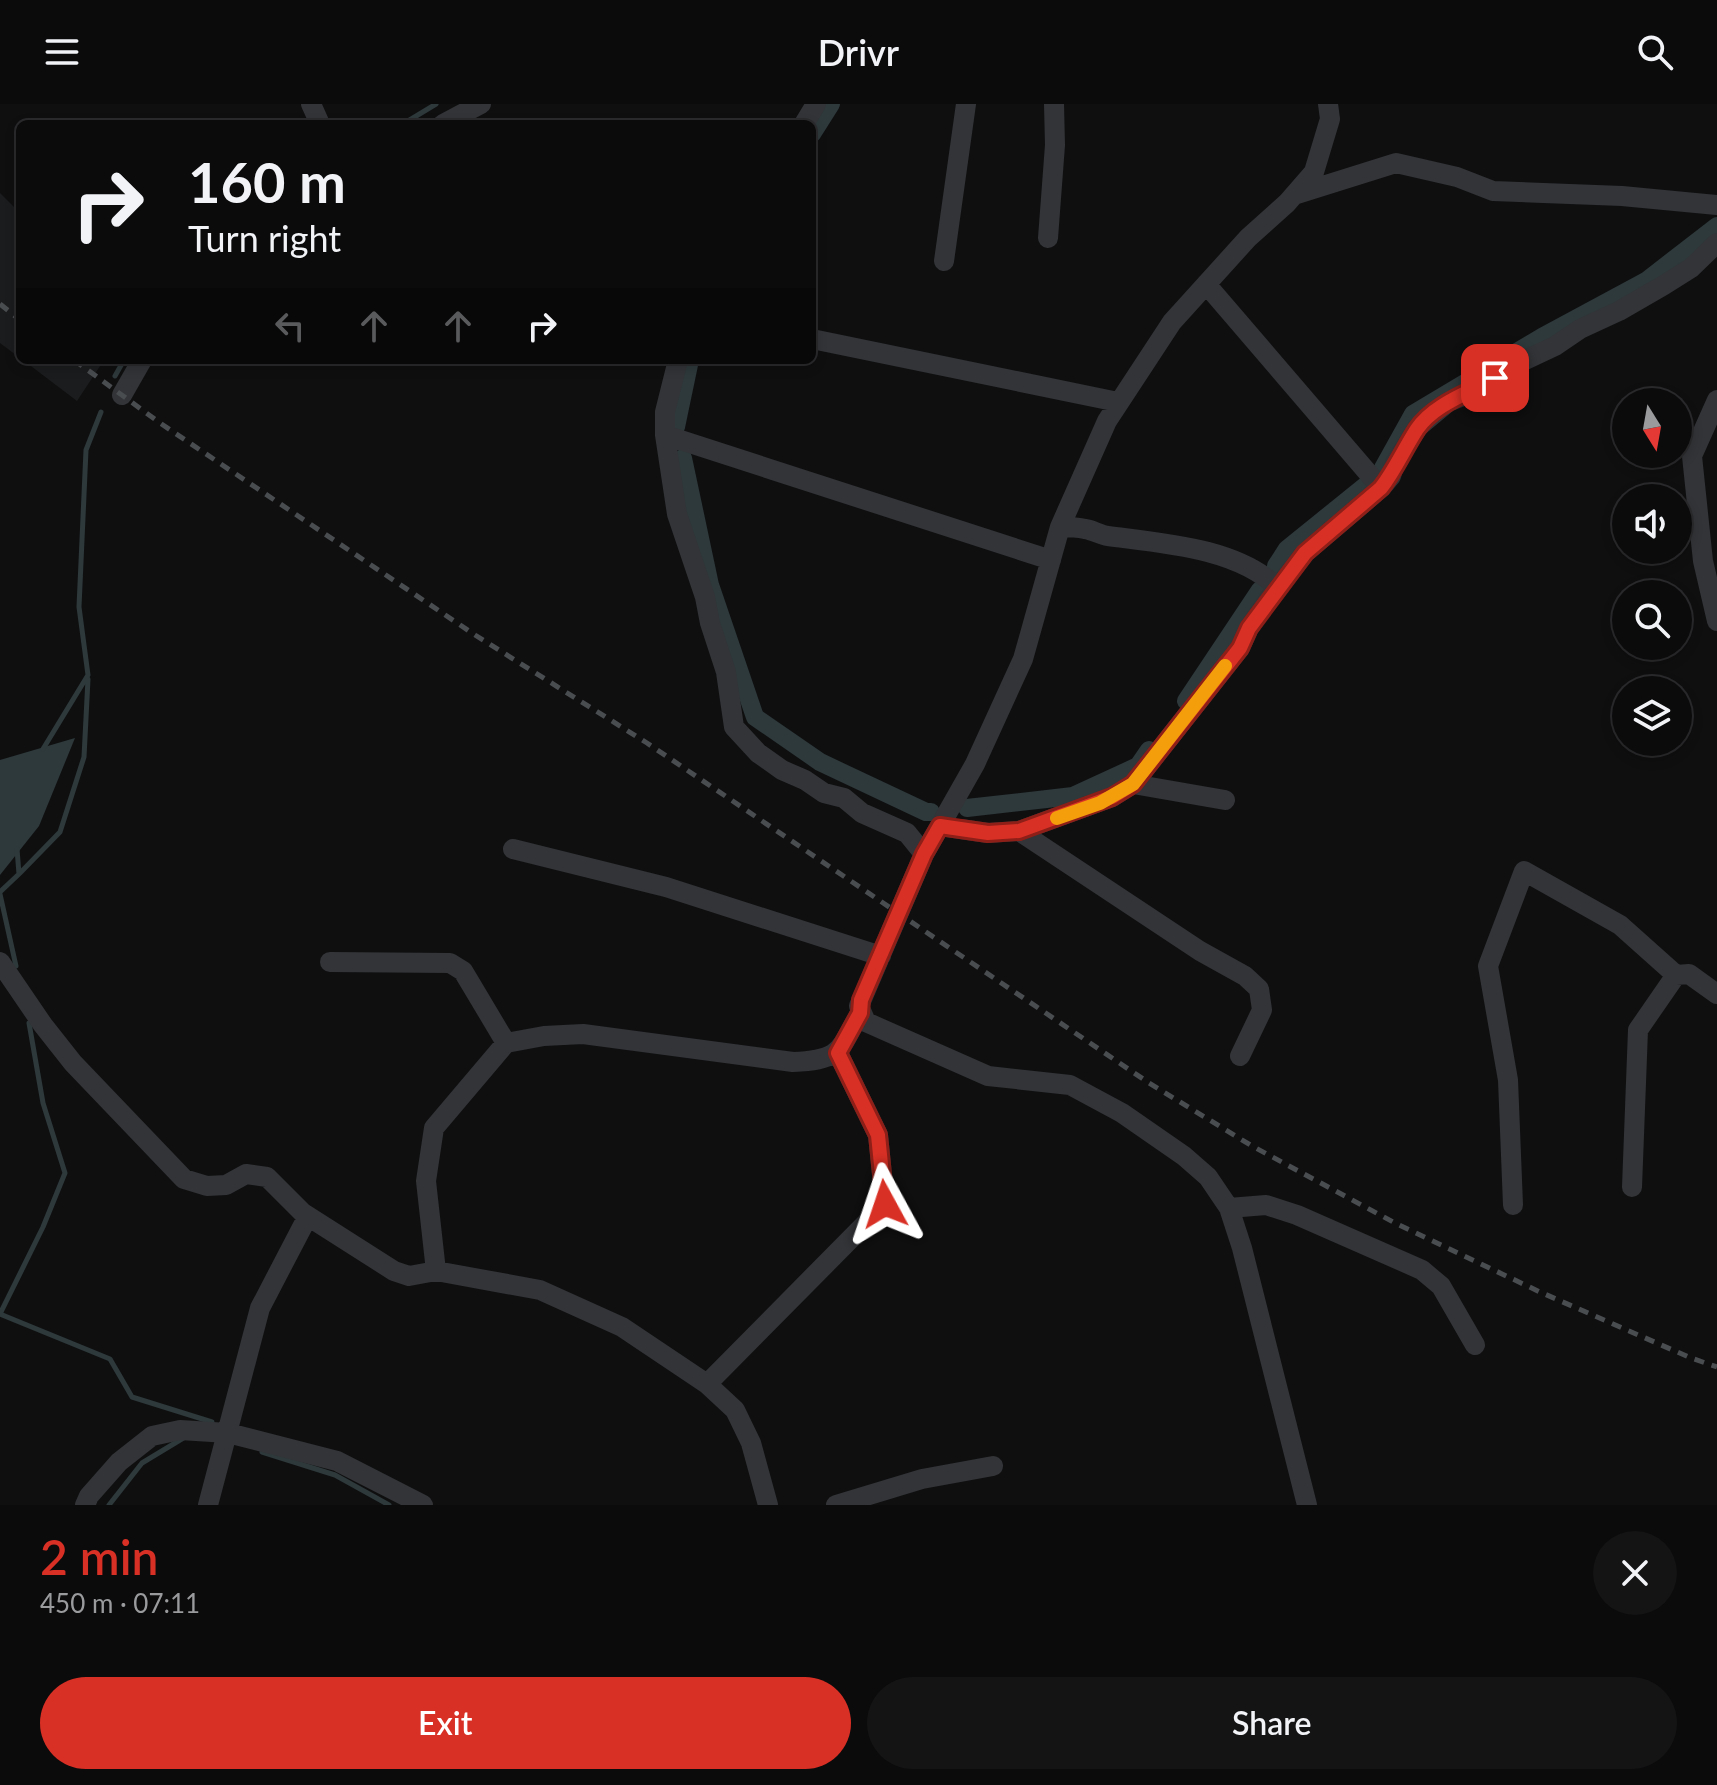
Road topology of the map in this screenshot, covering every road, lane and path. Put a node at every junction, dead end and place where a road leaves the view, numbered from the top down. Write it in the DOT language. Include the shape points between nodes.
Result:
graph roads {
  1 [pos="481,104"];
  2 [pos="966,104"];
  3 [pos="1054,104"];
  4 [pos="1328,104"];
  5 [pos="451,120"];
  6 [pos="1294,195"];
  7 [pos="1717,205"];
  8 [pos="1048,238"];
  9 [pos="1717,243"];
  10 [pos="944,261"];
  11 [pos="1206,284"];
  12 [pos="816,340"];
  13 [pos="140,364"];
  14 [pos="677,364"];
  15 [pos="122,395"];
  16 [pos="1717,400"];
  17 [pos="1118,402"];
  18 [pos="665,435"];
  19 [pos="1381,488"];
  20 [pos="1060,527"];
  21 [pos="1051,560"];
  22 [pos="1278,588"];
  23 [pos="1717,621"];
  24 [pos="1133,784"];
  25 [pos="1225,800"];
  26 [pos="940,826"];
  27 [pos="1019,831"];
  28 [pos="513,849"];
  29 [pos="924,854"];
  30 [pos="881,956"];
  31 [pos="0,962"];
  32 [pos="330,962"];
  33 [pos="1676,975"];
  34 [pos="1717,994"];
  35 [pos="860,1013"];
  36 [pos="506,1043"];
  37 [pos="838,1053"];
  38 [pos="1240,1056"];
  39 [pos="1632,1187"];
  40 [pos="1513,1205"];
  41 [pos="1229,1208"];
  42 [pos="308,1216"];
  43 [pos="436,1271"];
  44 [pos="1475,1345"];
  45 [pos="707,1384"];
  46 [pos="227,1433"];
  47 [pos="993,1466"];
  48 [pos="85,1505"];
  49 [pos="208,1505"];
  50 [pos="423,1505"];
  51 [pos="768,1505"];
  52 [pos="836,1505"];
  53 [pos="1307,1505"];
  1 -- 5 [label="street"];
  2 -- 10 [label="street"];
  3 -- 8 [label="street"];
  4 -- 6 [label="street" via="1330,119 1314,172"];
  6 -- 7 [label="street" via="1396,163 1493,191"];
  6 -- 11 [label="street"];
  9 -- 19 [label="street" via="1664,285 1448,402 1418,427"];
  11 -- 17 [label="street" via="1172,322"];
  11 -- 19 [label="street"];
  12 -- 17 [label="street"];
  13 -- 15 [label="street"];
  14 -- 18 [label="street"];
  16 -- 23 [label="street" via="1692,456 1703,561"];
  17 -- 20 [label="street"];
  18 -- 21 [label="street"];
  18 -- 29 [label="street" via="677,514 726,672 734,727 782,770 907,833"];
  19 -- 22 [label="street" via="1305,553"];
  20 -- 21 [label="street"];
  20 -- 22 [label="street" via="1197,550 1263,573"];
  21 -- 26 [label="street" via="1023,659"];
  22 -- 24 [label="street" via="1240,648"];
  24 -- 25 [label="street"];
  24 -- 27 [label="street" via="1100,803"];
  26 -- 27 [label="street"];
  26 -- 29 [label="street"];
  27 -- 38 [label="street" via="1259,989 1262,1010"];
  28 -- 30 [label="street" via="666,887"];
  29 -- 30 [label="street"];
  30 -- 35 [label="street"];
  31 -- 42 [label="street" via="73,1063 184,1179 207,1186 226,1185 246,1174 267,1177"];
  32 -- 36 [label="street" via="450,963 463,971"];
  33 -- 34 [label="street" via="1689,974"];
  33 -- 39 [label="street" via="1638,1030"];
  33 -- 40 [label="street" via="1620,925 1524,871 1488,966 1508,1080"];
  35 -- 37 [label="street"];
  35 -- 41 [label="street" via="866,1022 988,1076 1070,1085 1184,1156 1208,1177"];
  36 -- 37 [label="street" via="583,1034 793,1062"];
  36 -- 43 [label="street" via="434,1128 426,1181"];
  37 -- 45 [label="street" via="878,1135 885,1204"];
  41 -- 44 [label="street" via="1277,1208 1422,1270 1441,1286"];
  41 -- 53 [label="street"];
  42 -- 43 [label="street" via="394,1271 409,1276"];
  42 -- 46 [label="street" via="260,1308"];
  43 -- 45 [label="street" via="540,1290 622,1327"];
  45 -- 51 [label="street" via="735,1410 751,1443"];
  46 -- 48 [label="street" via="180,1430 152,1436 119,1462"];
  46 -- 49 [label="street"];
  46 -- 50 [label="street" via="337,1461"];
  47 -- 52 [label="street" via="922,1479"];
}
